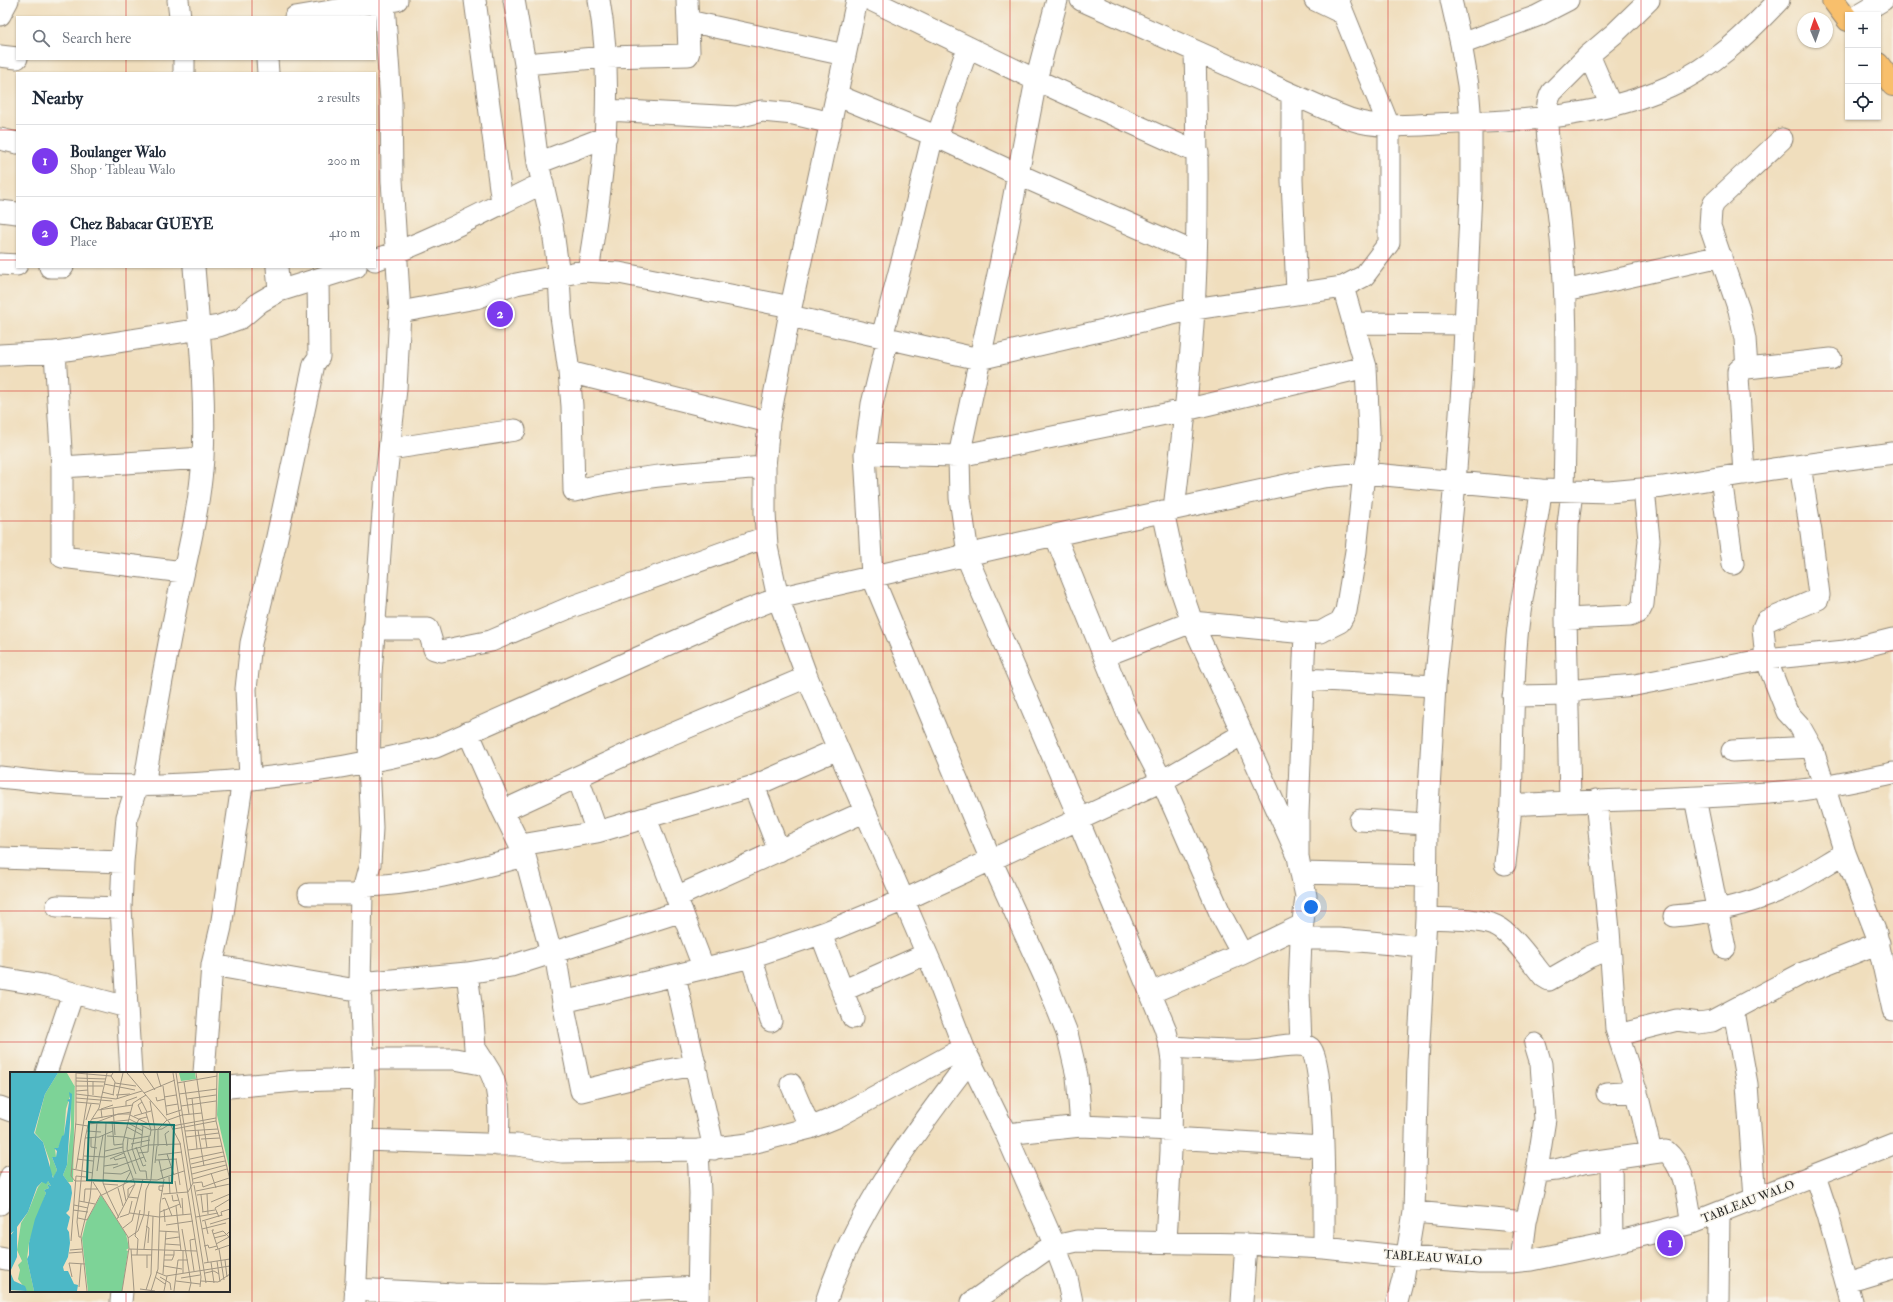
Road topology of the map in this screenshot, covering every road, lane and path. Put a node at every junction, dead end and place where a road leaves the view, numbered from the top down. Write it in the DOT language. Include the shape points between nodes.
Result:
graph roads {
  1 [pos="8,0"];
  2 [pos="178,0"];
  3 [pos="475,0"];
  4 [pos="514,0"];
  5 [pos="599,0"];
  6 [pos="687,0"];
  7 [pos="857,0"];
  8 [pos="871,0"];
  9 [pos="1057,0"];
  10 [pos="1081,0"];
  11 [pos="1315,0"];
  12 [pos="1450,0"];
  13 [pos="1568,0"];
  14 [pos="1649,0"];
  15 [pos="1779,0"];
  16 [pos="1833,0"];
  17 [pos="1883,0"];
  18 [pos="390,2"];
  19 [pos="1340,6"];
  20 [pos="1863,12"];
  21 [pos="0,15"];
  22 [pos="180,16"];
  23 [pos="301,16"];
  24 [pos="1845,16"];
  25 [pos="688,21"];
  26 [pos="1461,44"];
  27 [pos="968,47"];
  28 [pos="1195,51"];
  29 [pos="845,55"];
  30 [pos="1589,55"];
  31 [pos="0,56"];
  32 [pos="606,57"];
  33 [pos="16,58"];
  34 [pos="184,60"];
  35 [pos="267,60"];
  36 [pos="525,64"];
  37 [pos="1881,68"];
  38 [pos="184,72"];
  39 [pos="268,72"];
  40 [pos="1036,80"];
  41 [pos="1893,85"];
  42 [pos="836,95"];
  43 [pos="1292,95"];
  44 [pos="1611,106"];
  45 [pos="607,110"];
  46 [pos="1547,118"];
  47 [pos="830,123"];
  48 [pos="1471,123"];
  49 [pos="1389,126"];
  50 [pos="935,136"];
  51 [pos="606,137"];
  52 [pos="0,139"];
  53 [pos="1782,139"];
  54 [pos="16,143"];
  55 [pos="1198,153"];
  56 [pos="540,173"];
  57 [pos="1017,174"];
  58 [pos="502,203"];
  59 [pos="0,211"];
  60 [pos="16,213"];
  61 [pos="398,253"];
  62 [pos="1196,253"];
  63 [pos="1721,256"];
  64 [pos="376,260"];
  65 [pos="0,264"];
  66 [pos="16,265"];
  67 [pos="194,268"];
  68 [pos="277,268"];
  69 [pos="353,268"];
  70 [pos="588,271"];
  71 [pos="559,275"];
  72 [pos="318,280"];
  73 [pos="1343,287"];
  74 [pos="279,291"];
  75 [pos="1565,291"];
  76 [pos="1297,292"];
  77 [pos="1194,309"];
  78 [pos="400,312"];
  79 [pos="790,312"];
  80 [pos="1354,323"];
  81 [pos="1465,324"];
  82 [pos="199,330"];
  83 [pos="885,337"];
  84 [pos="55,352"];
  85 [pos="0,355"];
  86 [pos="979,359"];
  87 [pos="1831,359"];
  88 [pos="1366,367"];
  89 [pos="1748,368"];
  90 [pos="569,372"];
  91 [pos="1186,410"];
  92 [pos="769,422"];
  93 [pos="515,430"];
  94 [pos="390,449"];
  95 [pos="1893,453"];
  96 [pos="865,454"];
  97 [pos="959,456"];
  98 [pos="203,458"];
  99 [pos="1800,466"];
  100 [pos="62,467"];
  101 [pos="765,467"];
  102 [pos="1364,474"];
  103 [pos="1744,474"];
  104 [pos="1721,478"];
  105 [pos="1454,483"];
  106 [pos="1644,489"];
  107 [pos="1541,490"];
  108 [pos="1568,492"];
  109 [pos="1169,510"];
  110 [pos="1055,535"];
  111 [pos="766,536"];
  112 [pos="967,554"];
  113 [pos="1733,564"];
  114 [pos="183,572"];
  115 [pos="872,576"];
  116 [pos="778,598"];
  117 [pos="1566,619"];
  118 [pos="1192,622"];
  119 [pos="373,629"];
  120 [pos="1305,633"];
  121 [pos="1893,639"];
  122 [pos="1104,656"];
  123 [pos="1766,659"];
  124 [pos="807,677"];
  125 [pos="1304,679"];
  126 [pos="1435,686"];
  127 [pos="1567,693"];
  128 [pos="1513,696"];
  129 [pos="468,732"];
  130 [pos="1243,734"];
  131 [pos="1811,747"];
  132 [pos="838,749"];
  133 [pos="1732,751"];
  134 [pos="369,763"];
  135 [pos="1893,773"];
  136 [pos="0,777"];
  137 [pos="578,778"];
  138 [pos="246,779"];
  139 [pos="1162,781"];
  140 [pos="140,786"];
  141 [pos="754,786"];
  142 [pos="1825,787"];
  143 [pos="1695,798"];
  144 [pos="1596,800"];
  145 [pos="1570,801"];
  146 [pos="1510,805"];
  147 [pos="503,811"];
  148 [pos="864,812"];
  149 [pos="646,818"];
  150 [pos="1079,820"];
  151 [pos="1360,820"];
  152 [pos="1427,824"];
  153 [pos="597,832"];
  154 [pos="523,850"];
  155 [pos="778,851"];
  156 [pos="1844,853"];
  157 [pos="0,858"];
  158 [pos="991,860"];
  159 [pos="123,862"];
  160 [pos="1300,864"];
  161 [pos="1505,864"];
  162 [pos="1426,876"];
  163 [pos="363,890"];
  164 [pos="310,894"];
  165 [pos="904,900"];
  166 [pos="679,904"];
  167 [pos="57,906"];
  168 [pos="121,908"];
  169 [pos="1718,910"];
  170 [pos="1674,916"];
  171 [pos="1426,918"];
  172 [pos="1302,932"];
  173 [pos="821,934"];
  174 [pos="1879,942"];
  175 [pos="1424,947"];
  176 [pos="1610,948"];
  177 [pos="1725,948"];
  178 [pos="553,953"];
  179 [pos="926,954"];
  180 [pos="1242,954"];
  181 [pos="751,957"];
  182 [pos="212,965"];
  183 [pos="704,969"];
  184 [pos="467,973"];
  185 [pos="675,976"];
  186 [pos="0,978"];
  187 [pos="361,987"];
  188 [pos="842,991"];
  189 [pos="73,993"];
  190 [pos="1150,993"];
  191 [pos="563,1002"];
  192 [pos="127,1007"];
  193 [pos="1893,1010"];
  194 [pos="1734,1011"];
  195 [pos="853,1018"];
  196 [pos="771,1021"];
  197 [pos="1618,1035"];
  198 [pos="1535,1044"];
  199 [pos="1301,1045"];
  200 [pos="1170,1047"];
  201 [pos="967,1054"];
  202 [pos="486,1065"];
  203 [pos="696,1066"];
  204 [pos="364,1069"];
  205 [pos="46,1072"];
  206 [pos="131,1072"];
  207 [pos="204,1072"];
  208 [pos="791,1084"];
  209 [pos="230,1087"];
  210 [pos="1637,1091"];
  211 [pos="1607,1093"];
  212 [pos="0,1107"];
  213 [pos="10,1111"];
  214 [pos="1082,1126"];
  215 [pos="810,1128"];
  216 [pos="1006,1134"];
  217 [pos="1172,1134"];
  218 [pos="363,1140"];
  219 [pos="1893,1144"];
  220 [pos="498,1145"];
  221 [pos="1322,1147"];
  222 [pos="706,1149"];
  223 [pos="1651,1152"];
  224 [pos="1610,1158"];
  225 [pos="1537,1172"];
  226 [pos="1815,1176"];
  227 [pos="10,1179"];
  228 [pos="1755,1199"];
  229 [pos="0,1204"];
  230 [pos="10,1205"];
  231 [pos="1414,1212"];
  232 [pos="1719,1214"];
  233 [pos="1526,1222"];
  234 [pos="1692,1224"];
  235 [pos="1166,1241"];
  236 [pos="1612,1243"];
  237 [pos="1246,1244"];
  238 [pos="1055,1246"];
  239 [pos="1324,1248"];
  240 [pos="1407,1257"];
  241 [pos="0,1258"];
  242 [pos="10,1260"];
  243 [pos="1521,1261"];
  244 [pos="1893,1268"];
  245 [pos="1847,1282"];
  246 [pos="122,1292"];
  247 [pos="355,1295"];
  248 [pos="698,1295"];
  249 [pos="121,1302"];
  250 [pos="826,1302"];
  251 [pos="972,1302"];
  252 [pos="1072,1302"];
  253 [pos="1242,1302"];
  254 [pos="1397,1302"];
  255 [pos="1718,1302"];
  256 [pos="1852,1302"];
  1 -- 21 [label="street"];
  2 -- 22 [label="street"];
  3 -- 58 [label="street"];
  4 -- 36 [label="street"];
  5 -- 32 [label="street"];
  6 -- 25 [label="street"];
  7 -- 29 [label="street"];
  8 -- 27 [label="street"];
  9 -- 40 [label="street"];
  10 -- 28 [label="street"];
  11 -- 19 [label="street"];
  12 -- 26 [label="street"];
  13 -- 26 [label="street" via="1538,16"];
  14 -- 30 [label="street" via="1616,34"];
  15 -- 44 [label="street" via="1752,28 1702,70 1671,86"];
  16 -- 24 [label="highway"];
  17 -- 20 [label="street"];
  18 -- 23 [label="street"];
  18 -- 61 [label="street" via="392,180"];
  19 -- 49 [label="street"];
  25 -- 29 [label="street"];
  25 -- 32 [label="street" via="688,55"];
  26 -- 48 [label="street"];
  27 -- 40 [label="street"];
  27 -- 50 [label="street"];
  28 -- 43 [label="street"];
  28 -- 55 [label="street"];
  29 -- 42 [label="street"];
  30 -- 44 [label="street"];
  30 -- 46 [label="street" via="1550,96"];
  31 -- 33 [label="street"];
  32 -- 36 [label="street"];
  32 -- 45 [label="street"];
  34 -- 38 [label="street"];
  35 -- 39 [label="street"];
  36 -- 56 [label="street"];
  37 -- 41 [label="highway"];
  40 -- 55 [label="street"];
  40 -- 57 [label="street"];
  42 -- 47 [label="street"];
  42 -- 50 [label="street"];
  43 -- 49 [label="street" via="1360,122"];
  43 -- 76 [label="street" via="1292,180"];
  44 -- 46 [label="street"];
  45 -- 47 [label="street" via="737,117 762,112 794,114"];
  45 -- 51 [label="street"];
  46 -- 48 [label="street"];
  46 -- 75 [label="street"];
  47 -- 79 [label="street"];
  48 -- 49 [label="street"];
  48 -- 81 [label="street" via="1471,191"];
  49 -- 73 [label="street" via="1389,243 1364,276"];
  50 -- 57 [label="street"];
  50 -- 83 [label="street"];
  51 -- 56 [label="street"];
  51 -- 70 [label="street"];
  52 -- 54 [label="street"];
  53 -- 63 [label="street" via="1714,203 1710,226"];
  55 -- 62 [label="street"];
  56 -- 58 [label="street"];
  56 -- 71 [label="street" via="552,224"];
  57 -- 62 [label="street"];
  57 -- 86 [label="street"];
  58 -- 61 [label="street" via="470,221"];
  59 -- 60 [label="street"];
  61 -- 64 [label="street"];
  61 -- 78 [label="street"];
  62 -- 77 [label="street"];
  63 -- 75 [label="street"];
  63 -- 89 [label="street" via="1742,323"];
  65 -- 66 [label="street"];
  67 -- 82 [label="street"];
  68 -- 74 [label="street"];
  69 -- 72 [label="street"];
  70 -- 71 [label="street"];
  70 -- 79 [label="street" via="619,273"];
  71 -- 78 [label="street" via="516,284 476,298"];
  71 -- 90 [label="street" via="561,316"];
  72 -- 74 [label="street"];
  72 -- 138 [label="street" via="319,357 314,364 275,546 255,621 247,671"];
  73 -- 76 [label="street"];
  73 -- 80 [label="street"];
  74 -- 82 [label="street" via="260,302 241,318"];
  75 -- 108 [label="street"];
  76 -- 77 [label="street"];
  77 -- 86 [label="street"];
  77 -- 91 [label="street"];
  78 -- 94 [label="street"];
  79 -- 83 [label="street"];
  79 -- 92 [label="street"];
  80 -- 81 [label="street"];
  80 -- 88 [label="street"];
  81 -- 105 [label="street"];
  82 -- 84 [label="street"];
  82 -- 98 [label="street"];
  83 -- 86 [label="street"];
  83 -- 96 [label="street"];
  84 -- 85 [label="street"];
  84 -- 100 [label="street"];
  86 -- 97 [label="street"];
  87 -- 89 [label="street"];
  88 -- 91 [label="street"];
  88 -- 102 [label="street" via="1369,433"];
  89 -- 103 [label="street" via="1741,368 1738,371"];
  90 -- 92 [label="street"];
  90 -- 101 [label="street" via="574,443 574,491 609,482"];
  91 -- 97 [label="street"];
  91 -- 109 [label="street"];
  92 -- 101 [label="street"];
  93 -- 94 [label="street"];
  94 -- 119 [label="street"];
  95 -- 99 [label="street"];
  96 -- 97 [label="street"];
  96 -- 115 [label="street"];
  97 -- 112 [label="street" via="960,498"];
  98 -- 100 [label="street"];
  98 -- 114 [label="street" via="197,505"];
  99 -- 103 [label="street"];
  99 -- 123 [label="street" via="1812,532 1819,595 1818,599 1766,621 1763,628"];
  100 -- 114 [label="street" via="62,557"];
  101 -- 111 [label="street"];
  102 -- 105 [label="street"];
  102 -- 109 [label="street" via="1323,477"];
  102 -- 120 [label="street" via="1356,551 1346,611 1340,622 1321,632"];
  103 -- 104 [label="street"];
  104 -- 106 [label="street"];
  104 -- 113 [label="street"];
  105 -- 107 [label="street"];
  105 -- 126 [label="street"];
  106 -- 108 [label="street"];
  106 -- 117 [label="street" via="1648,546 1639,612 1630,616"];
  107 -- 108 [label="street"];
  107 -- 128 [label="street" via="1538,522 1519,616"];
  108 -- 117 [label="street"];
  109 -- 110 [label="street"];
  109 -- 118 [label="street" via="1178,581"];
  110 -- 112 [label="street"];
  110 -- 122 [label="street"];
  111 -- 116 [label="street"];
  111 -- 119 [label="street" via="571,607 491,641 440,651 434,649 428,629"];
  112 -- 115 [label="street"];
  112 -- 150 [label="street"];
  114 -- 140 [label="street"];
  115 -- 116 [label="street"];
  115 -- 158 [label="street"];
  116 -- 124 [label="street"];
  116 -- 129 [label="street"];
  117 -- 127 [label="street"];
  118 -- 120 [label="street"];
  118 -- 122 [label="street"];
  118 -- 130 [label="street"];
  119 -- 134 [label="street"];
  120 -- 125 [label="street"];
  121 -- 123 [label="street" via="1845,651"];
  122 -- 139 [label="street" via="1128,715"];
  123 -- 127 [label="street" via="1635,685"];
  123 -- 131 [label="street" via="1788,712 1799,724"];
  124 -- 132 [label="street"];
  124 -- 137 [label="street" via="653,742"];
  125 -- 126 [label="street"];
  125 -- 160 [label="street" via="1298,814"];
  126 -- 152 [label="street"];
  127 -- 128 [label="street"];
  127 -- 145 [label="street"];
  128 -- 146 [label="street"];
  129 -- 134 [label="street" via="436,747"];
  129 -- 147 [label="street"];
  130 -- 139 [label="street"];
  130 -- 160 [label="street"];
  131 -- 133 [label="street"];
  131 -- 142 [label="street"];
  132 -- 141 [label="street"];
  132 -- 148 [label="street"];
  134 -- 138 [label="street"];
  134 -- 163 [label="street" via="372,828 370,864"];
  135 -- 142 [label="street"];
  136 -- 140 [label="street" via="83,785"];
  137 -- 147 [label="street"];
  137 -- 153 [label="street"];
  138 -- 140 [label="street"];
  138 -- 182 [label="street" via="221,927"];
  139 -- 150 [label="street"];
  139 -- 180 [label="street" via="1221,915"];
  140 -- 159 [label="street" via="128,817"];
  141 -- 149 [label="street"];
  141 -- 155 [label="street"];
  142 -- 143 [label="street"];
  142 -- 156 [label="street"];
  143 -- 144 [label="street"];
  143 -- 169 [label="street"];
  144 -- 145 [label="street"];
  144 -- 176 [label="street"];
  145 -- 146 [label="street"];
  146 -- 161 [label="street"];
  147 -- 154 [label="street"];
  148 -- 155 [label="street"];
  148 -- 165 [label="street"];
  149 -- 153 [label="street"];
  149 -- 166 [label="street"];
  150 -- 158 [label="street"];
  150 -- 190 [label="street"];
  151 -- 152 [label="street"];
  152 -- 162 [label="street"];
  153 -- 154 [label="street"];
  154 -- 163 [label="street" via="450,874"];
  154 -- 178 [label="street"];
  155 -- 166 [label="street"];
  156 -- 169 [label="street" via="1778,891 1740,906"];
  156 -- 174 [label="street"];
  157 -- 159 [label="street"];
  158 -- 165 [label="street"];
  158 -- 214 [label="street" via="1067,1033 1077,1076"];
  159 -- 168 [label="street"];
  160 -- 162 [label="street"];
  160 -- 172 [label="street" via="1306,896"];
  162 -- 171 [label="street"];
  163 -- 164 [label="street"];
  163 -- 187 [label="street"];
  165 -- 173 [label="street"];
  165 -- 179 [label="street"];
  166 -- 178 [label="street"];
  166 -- 183 [label="street"];
  167 -- 168 [label="street"];
  168 -- 192 [label="street"];
  169 -- 170 [label="street"];
  169 -- 177 [label="street"];
  171 -- 175 [label="street"];
  171 -- 176 [label="street" via="1484,923 1497,927 1553,984 1582,961"];
  172 -- 175 [label="street" via="1338,939"];
  172 -- 180 [label="street"];
  172 -- 199 [label="street" via="1299,992"];
  173 -- 181 [label="street"];
  173 -- 188 [label="street"];
  174 -- 193 [label="street"];
  174 -- 194 [label="street" via="1803,974"];
  175 -- 231 [label="street"];
  176 -- 197 [label="street"];
  178 -- 184 [label="street" via="511,966"];
  178 -- 191 [label="street"];
  179 -- 188 [label="street"];
  179 -- 201 [label="street"];
  180 -- 190 [label="street"];
  181 -- 183 [label="street"];
  181 -- 196 [label="street"];
  182 -- 187 [label="street"];
  182 -- 207 [label="street"];
  183 -- 185 [label="street"];
  184 -- 187 [label="street"];
  184 -- 202 [label="street" via="475,1048"];
  185 -- 191 [label="street"];
  185 -- 203 [label="street"];
  186 -- 189 [label="street"];
  187 -- 204 [label="street"];
  188 -- 195 [label="street"];
  189 -- 192 [label="street"];
  189 -- 205 [label="street"];
  190 -- 200 [label="street"];
  191 -- 203 [label="street" via="581,1091 662,1071"];
  192 -- 206 [label="street"];
  194 -- 197 [label="street" via="1712,1021 1699,1023 1677,1020"];
  194 -- 228 [label="street" via="1747,1084"];
  197 -- 210 [label="street"];
  198 -- 225 [label="street" via="1541,1064 1545,1108"];
  199 -- 200 [label="street" via="1251,1050"];
  199 -- 221 [label="street" via="1310,1048 1316,1058 1322,1109"];
  200 -- 217 [label="street"];
  201 -- 215 [label="street"];
  201 -- 216 [label="street"];
  201 -- 250 [label="street" via="861,1219"];
  202 -- 204 [label="street" via="454,1059"];
  202 -- 220 [label="street" via="497,1096"];
  203 -- 222 [label="street"];
  204 -- 209 [label="street" via="296,1081"];
  204 -- 218 [label="street"];
  208 -- 215 [label="street"];
  210 -- 211 [label="street"];
  210 -- 223 [label="street"];
  212 -- 213 [label="street"];
  214 -- 216 [label="street"];
  214 -- 217 [label="street"];
  215 -- 222 [label="street" via="765,1140"];
  216 -- 238 [label="street"];
  217 -- 221 [label="street"];
  217 -- 235 [label="street"];
  218 -- 220 [label="street"];
  218 -- 247 [label="street"];
  219 -- 226 [label="street, TABLEAU WALO"];
  220 -- 222 [label="street" via="517,1145 562,1152"];
  221 -- 239 [label="street"];
  222 -- 248 [label="street" via="700,1193"];
  223 -- 224 [label="street"];
  223 -- 234 [label="street" via="1666,1151 1673,1157 1684,1183"];
  224 -- 225 [label="street"];
  224 -- 236 [label="street"];
  225 -- 233 [label="street"];
  226 -- 228 [label="street, TABLEAU WALO"];
  226 -- 245 [label="street"];
  227 -- 229 [label="street"];
  228 -- 232 [label="street, TABLEAU WALO"];
  229 -- 230 [label="street"];
  231 -- 233 [label="street"];
  231 -- 240 [label="street"];
  232 -- 234 [label="street, TABLEAU WALO"];
  232 -- 255 [label="street"];
  233 -- 243 [label="street"];
  234 -- 236 [label="street, TABLEAU WALO"];
  235 -- 237 [label="street, TABLEAU WALO"];
  235 -- 238 [label="street, TABLEAU WALO" via="1077,1241"];
  236 -- 243 [label="street, TABLEAU WALO"];
  237 -- 239 [label="street, TABLEAU WALO"];
  237 -- 253 [label="street"];
  238 -- 251 [label="street, TABLEAU WALO" via="1044,1251"];
  238 -- 252 [label="street" via="1067,1278"];
  239 -- 240 [label="street, TABLEAU WALO"];
  240 -- 243 [label="street, TABLEAU WALO" via="1480,1262"];
  240 -- 254 [label="street"];
  241 -- 242 [label="street"];
  244 -- 245 [label="street"];
  245 -- 256 [label="street"];
  246 -- 249 [label="street"];
  247 -- 248 [label="street"];
}
